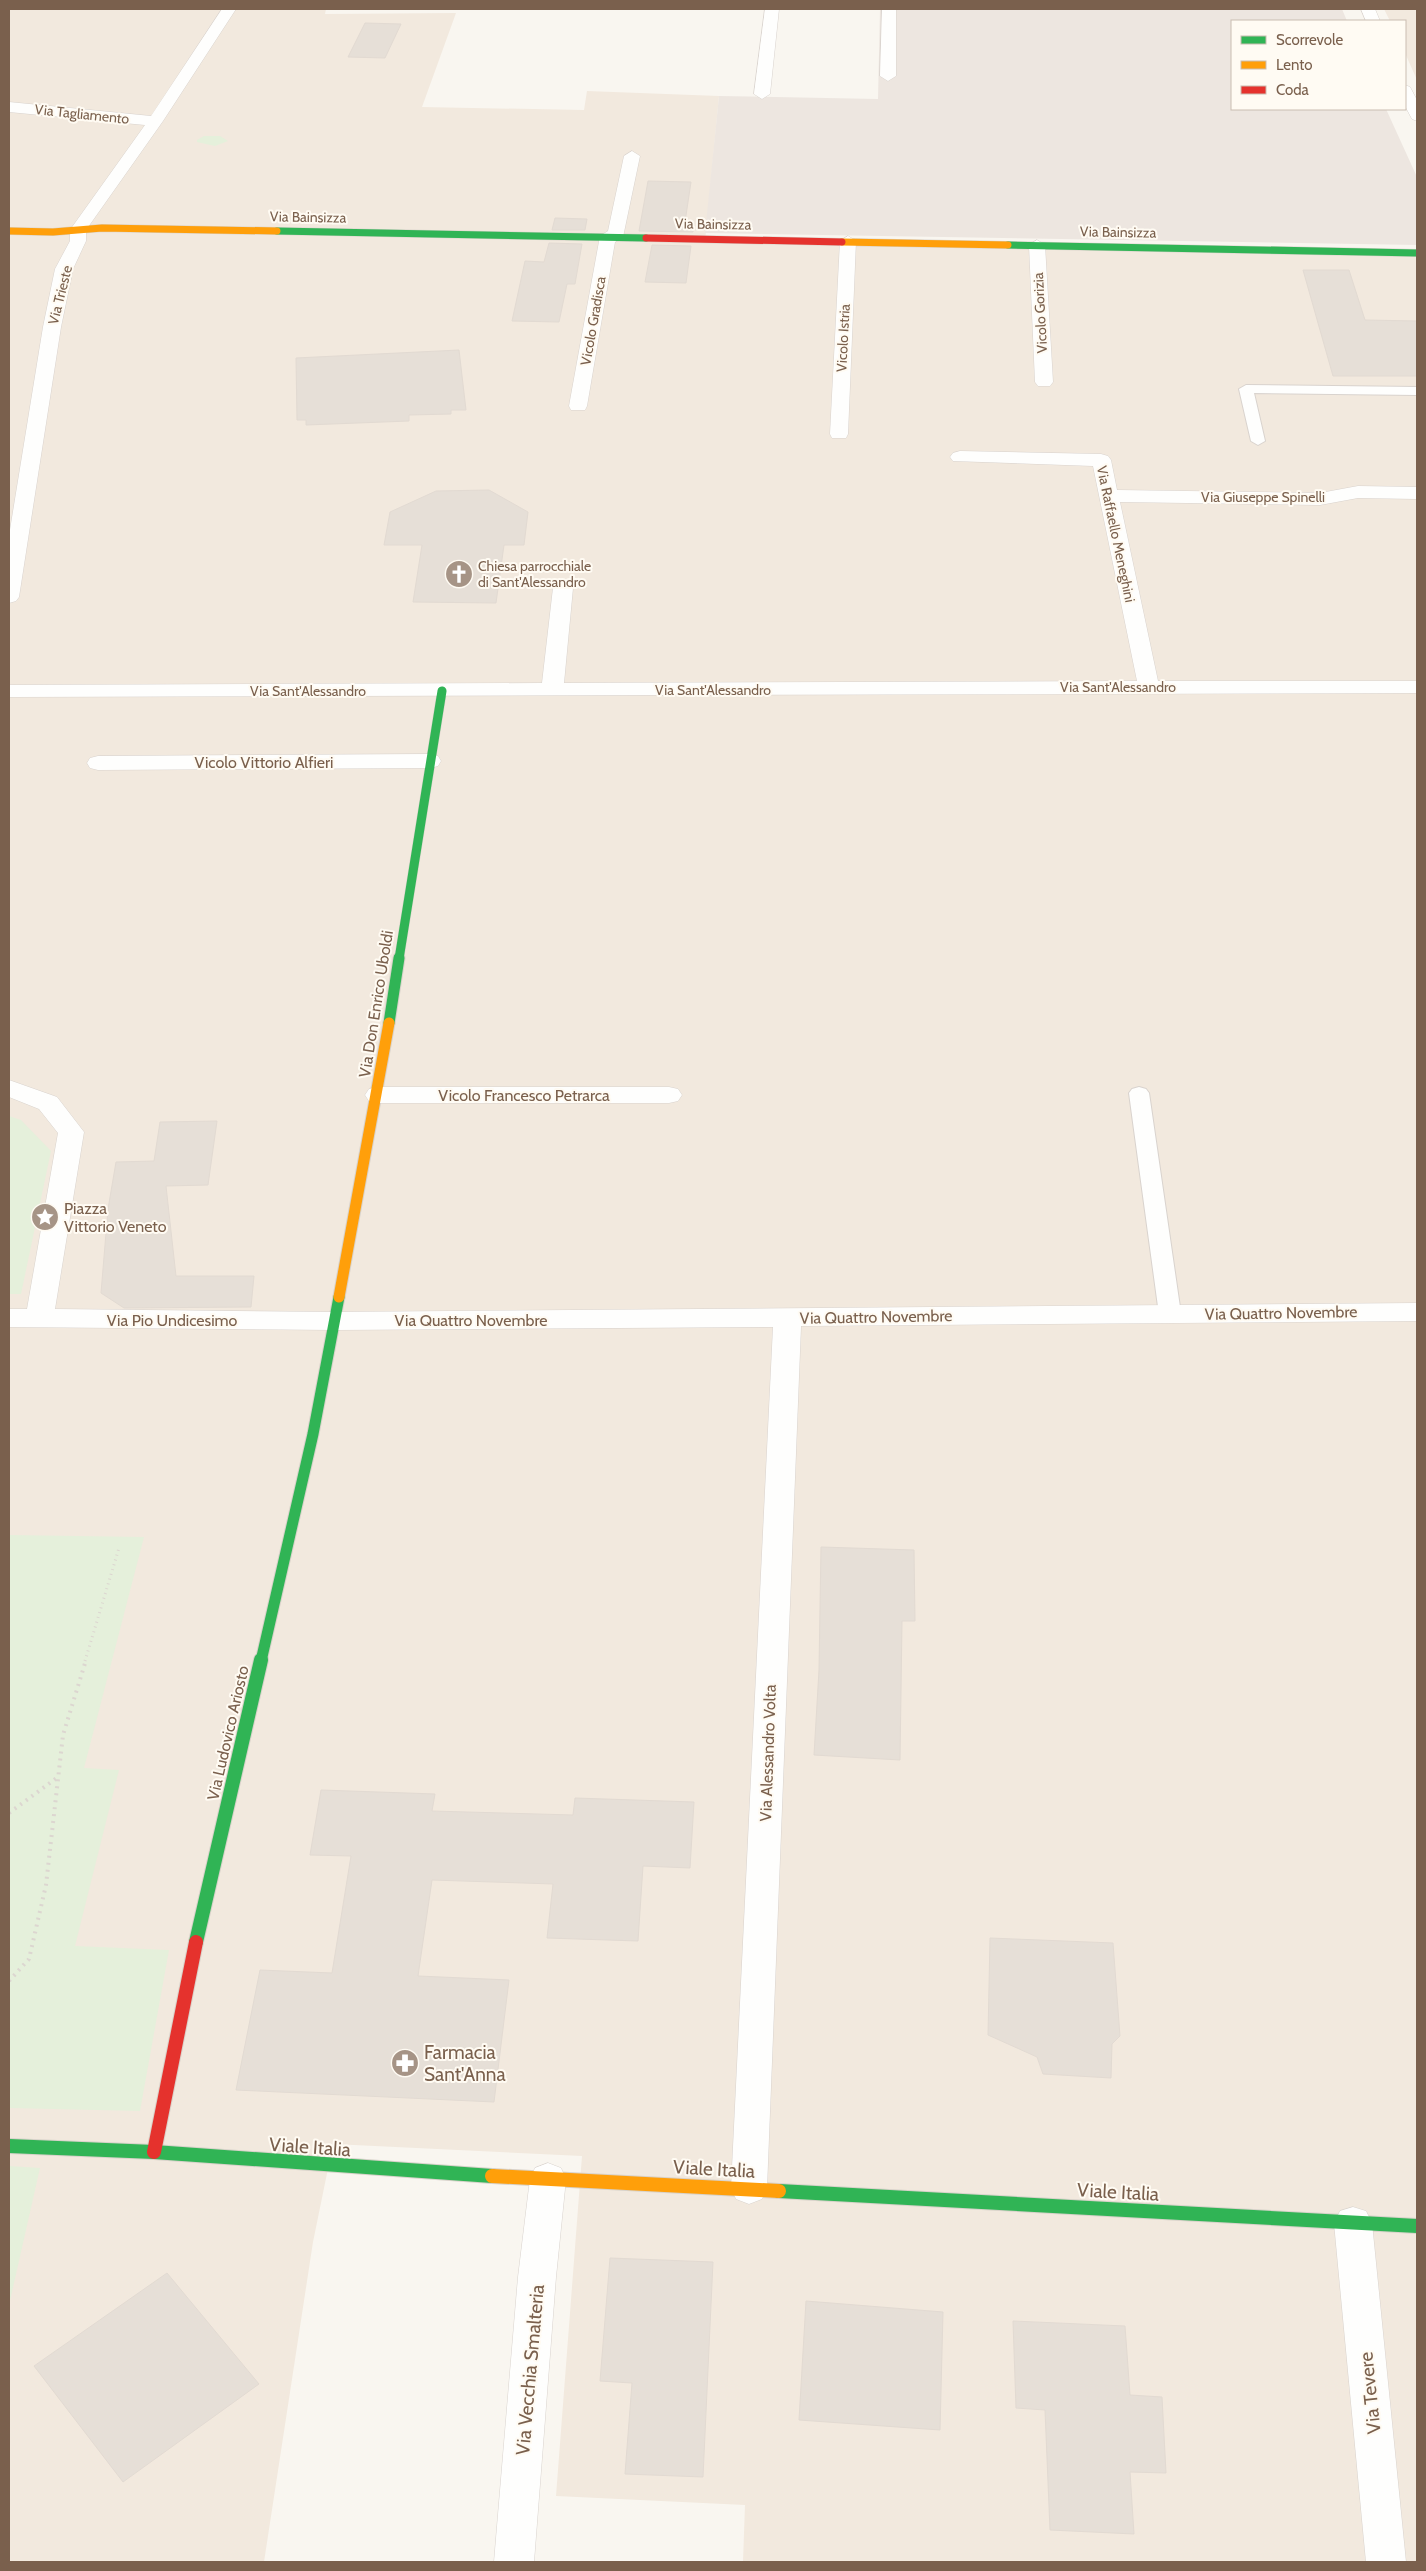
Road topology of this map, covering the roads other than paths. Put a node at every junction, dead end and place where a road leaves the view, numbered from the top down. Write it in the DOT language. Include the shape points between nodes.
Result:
graph roads {
  1 [pos="229,9"];
  2 [pos="772,9"];
  3 [pos="889,9"];
  4 [pos="888,76"];
  5 [pos="1406,92"];
  6 [pos="762,94"];
  7 [pos="9,107"];
  8 [pos="1415,109"];
  9 [pos="155,121"];
  10 [pos="632,156"];
  11 [pos="78,230"];
  12 [pos="9,231"];
  13 [pos="612,237"];
  14 [pos="848,241"];
  15 [pos="1037,245"];
  16 [pos="1417,253"];
  17 [pos="1044,382"];
  18 [pos="1417,391"];
  19 [pos="578,406"];
  20 [pos="838,434"];
  21 [pos="1258,441"];
  22 [pos="960,457"];
  23 [pos="1417,493"];
  24 [pos="1109,496"];
  25 [pos="563,588"];
  26 [pos="9,597"];
  27 [pos="1148,687"];
  28 [pos="1417,687"];
  29 [pos="552,690"];
  30 [pos="9,691"];
  31 [pos="442,691"];
  32 [pos="430,761"];
  33 [pos="98,763"];
  34 [pos="9,1088"];
  35 [pos="1139,1093"];
  36 [pos="378,1095"];
  37 [pos="670,1095"];
  38 [pos="1417,1312"];
  39 [pos="1170,1314"];
  40 [pos="9,1318"];
  41 [pos="787,1318"];
  42 [pos="38,1319"];
  43 [pos="335,1321"];
  44 [pos="9,2146"];
  45 [pos="154,2152"];
  46 [pos="548,2179"];
  47 [pos="749,2188"];
  48 [pos="1354,2223"];
  49 [pos="1417,2226"];
  50 [pos="514,2562"];
  51 [pos="1386,2562"];
  1 -- 9 [label="street, Via Trieste"];
  2 -- 6 [label="street"];
  3 -- 4 [label="street"];
  5 -- 8 [label="street"];
  7 -- 9 [label="street, Via Tagliamento"];
  9 -- 11 [label="street, Via Trieste"];
  10 -- 13 [label="street, Vicolo Gradisca"];
  11 -- 12 [label="street, Via Bainsizza"];
  11 -- 13 [label="street, Via Bainsizza"];
  11 -- 26 [label="street, Via Trieste" via="78,241 64,269 52,327"];
  13 -- 14 [label="street, Via Bainsizza"];
  13 -- 19 [label="street, Vicolo Gradisca"];
  14 -- 15 [label="street, Via Bainsizza"];
  14 -- 20 [label="street, Vicolo Istria"];
  15 -- 16 [label="street, Via Bainsizza"];
  15 -- 17 [label="street, Vicolo Gorizia"];
  18 -- 21 [label="lane" via="1246,389"];
  22 -- 24 [label="street, Via Raffaello Meneghini" via="1101,460"];
  23 -- 24 [label="street, Via Giuseppe Spinelli" via="1358,492 1320,499"];
  24 -- 27 [label="street, Via Raffaello Meneghini"];
  25 -- 29 [label="street"];
  27 -- 28 [label="street, Via Sant'Alessandro"];
  27 -- 29 [label="street, Via Sant'Alessandro"];
  29 -- 31 [label="street, Via Sant'Alessandro"];
  30 -- 31 [label="street, Via Sant'Alessandro"];
  31 -- 32 [label="street, Via Don Enrico Uboldi"];
  32 -- 33 [label="street, Vicolo Vittorio Alfieri"];
  32 -- 36 [label="street, Via Don Enrico Uboldi"];
  34 -- 42 [label="street" via="48,1103 70,1132"];
  35 -- 39 [label="lane"];
  36 -- 37 [label="street, Vicolo Francesco Petrarca"];
  36 -- 43 [label="street, Via Don Enrico Uboldi"];
  38 -- 39 [label="street, Via Quattro Novembre"];
  39 -- 41 [label="street, Via Quattro Novembre"];
  40 -- 42 [label="street, Via Pio Undicesimo"];
  41 -- 43 [label="street, Via Quattro Novembre"];
  41 -- 47 [label="street, Via Alessandro Volta"];
  42 -- 43 [label="street, Via Pio Undicesimo"];
  43 -- 45 [label="street, Via Ludovico Ariosto" via="313,1434 197,1938"];
  44 -- 45 [label="street, Viale Italia"];
  45 -- 46 [label="street, Viale Italia"];
  46 -- 47 [label="street, Viale Italia"];
  46 -- 50 [label="street, Via Vecchia Smalteria"];
  47 -- 48 [label="street, Viale Italia"];
  48 -- 49 [label="street, Viale Italia"];
  48 -- 51 [label="street, Via Tevere"];
}
